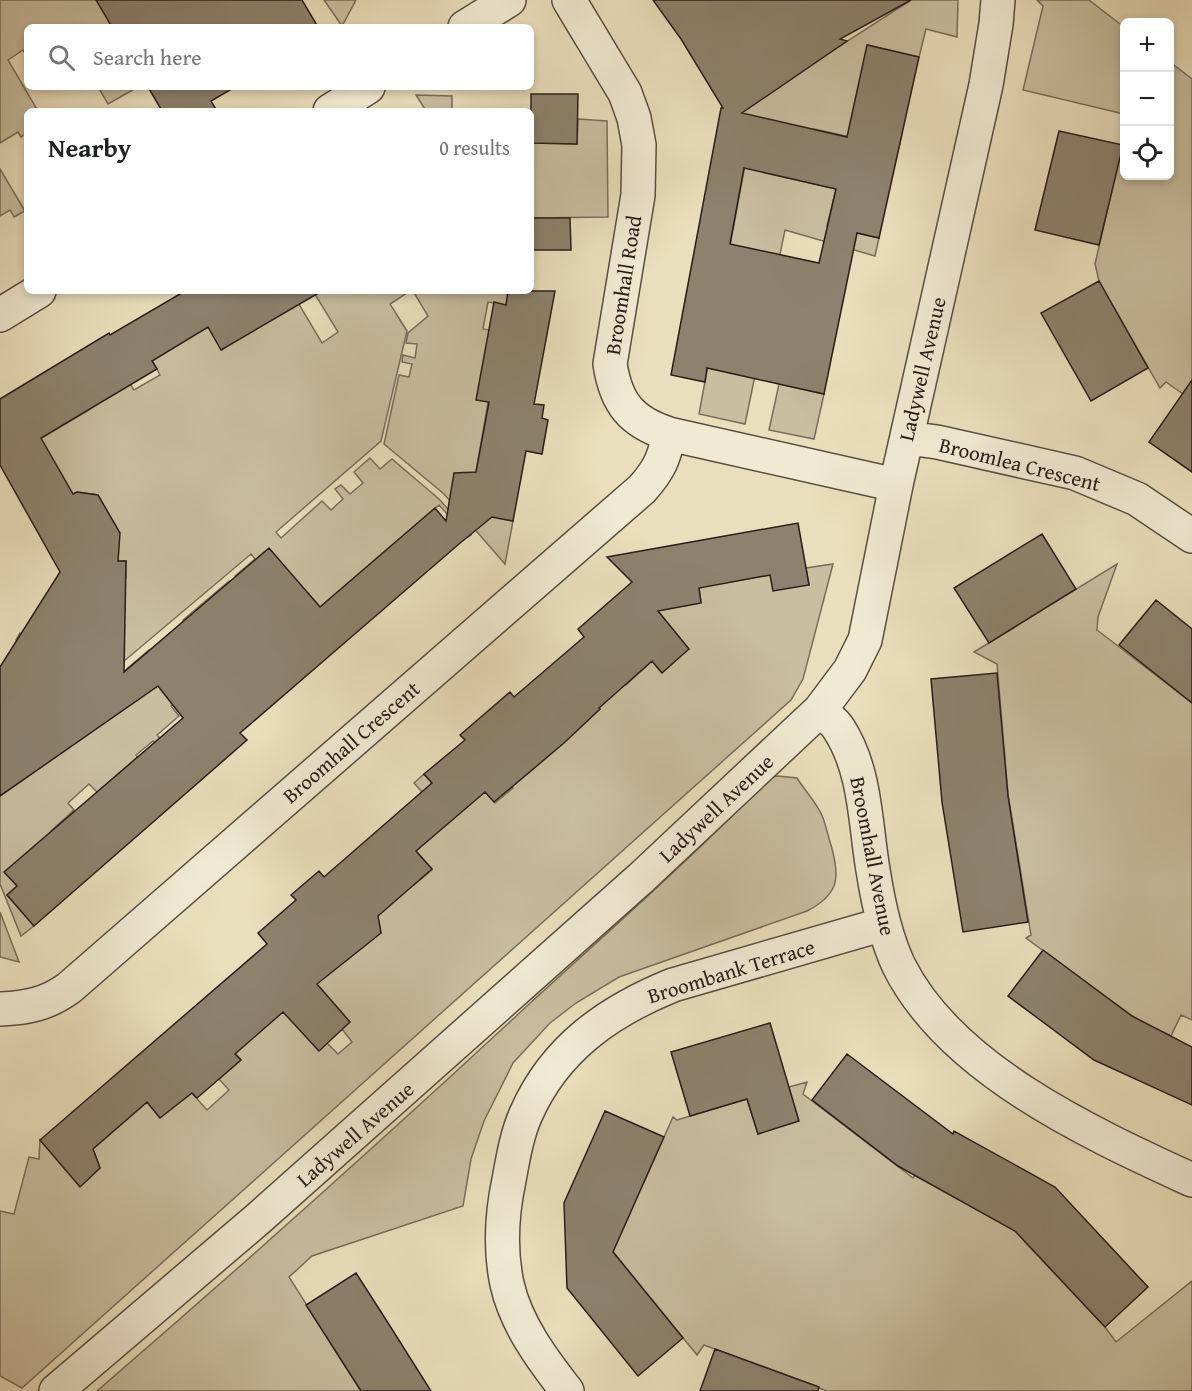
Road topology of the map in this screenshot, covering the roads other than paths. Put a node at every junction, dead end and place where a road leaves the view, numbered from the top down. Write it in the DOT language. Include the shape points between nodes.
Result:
graph roads {
  1 [pos="508,0"];
  2 [pos="570,0"];
  3 [pos="998,0"];
  4 [pos="470,24"];
  5 [pos="363,90"];
  6 [pos="335,108"];
  7 [pos="34,294"];
  8 [pos="0,315"];
  9 [pos="669,434"];
  10 [pos="907,438"];
  11 [pos="896,484"];
  12 [pos="1192,536"];
  13 [pos="820,710"];
  14 [pos="884,924"];
  15 [pos="0,1009"];
  16 [pos="1192,1180"];
  17 [pos="56,1391"];
  18 [pos="567,1391"];
  1 -- 4 [label="street"];
  2 -- 9 [label="street, Broomhall Road" via="625,93 639,145 638,195 610,364 613,383 631,413"];
  3 -- 10 [label="street, Ladywell Avenue" via="981,108"];
  5 -- 6 [label="street"];
  7 -- 8 [label="street"];
  9 -- 11 [label="street, Broomhall Road"];
  9 -- 15 [label="street, Broomhall Crescent" via="663,460 642,489 69,988 27,1008"];
  10 -- 11 [label="street, Ladywell Avenue"];
  10 -- 12 [label="street, Broomlea Crescent" via="1075,473 1137,499"];
  11 -- 13 [label="street, Ladywell Avenue" via="865,640 850,670"];
  13 -- 14 [label="street, Broomhall Avenue" via="839,728 856,766"];
  13 -- 17 [label="street, Ladywell Avenue" via="433,1065"];
  14 -- 16 [label="street, Broomhall Avenue" via="909,984 951,1034 976,1056 1005,1080 1083,1128"];
  14 -- 18 [label="street, Broombank Terrace" via="643,997 607,1017 554,1067 526,1115 517,1145 506,1192 504,1257 507,1285 529,1339"];
}
